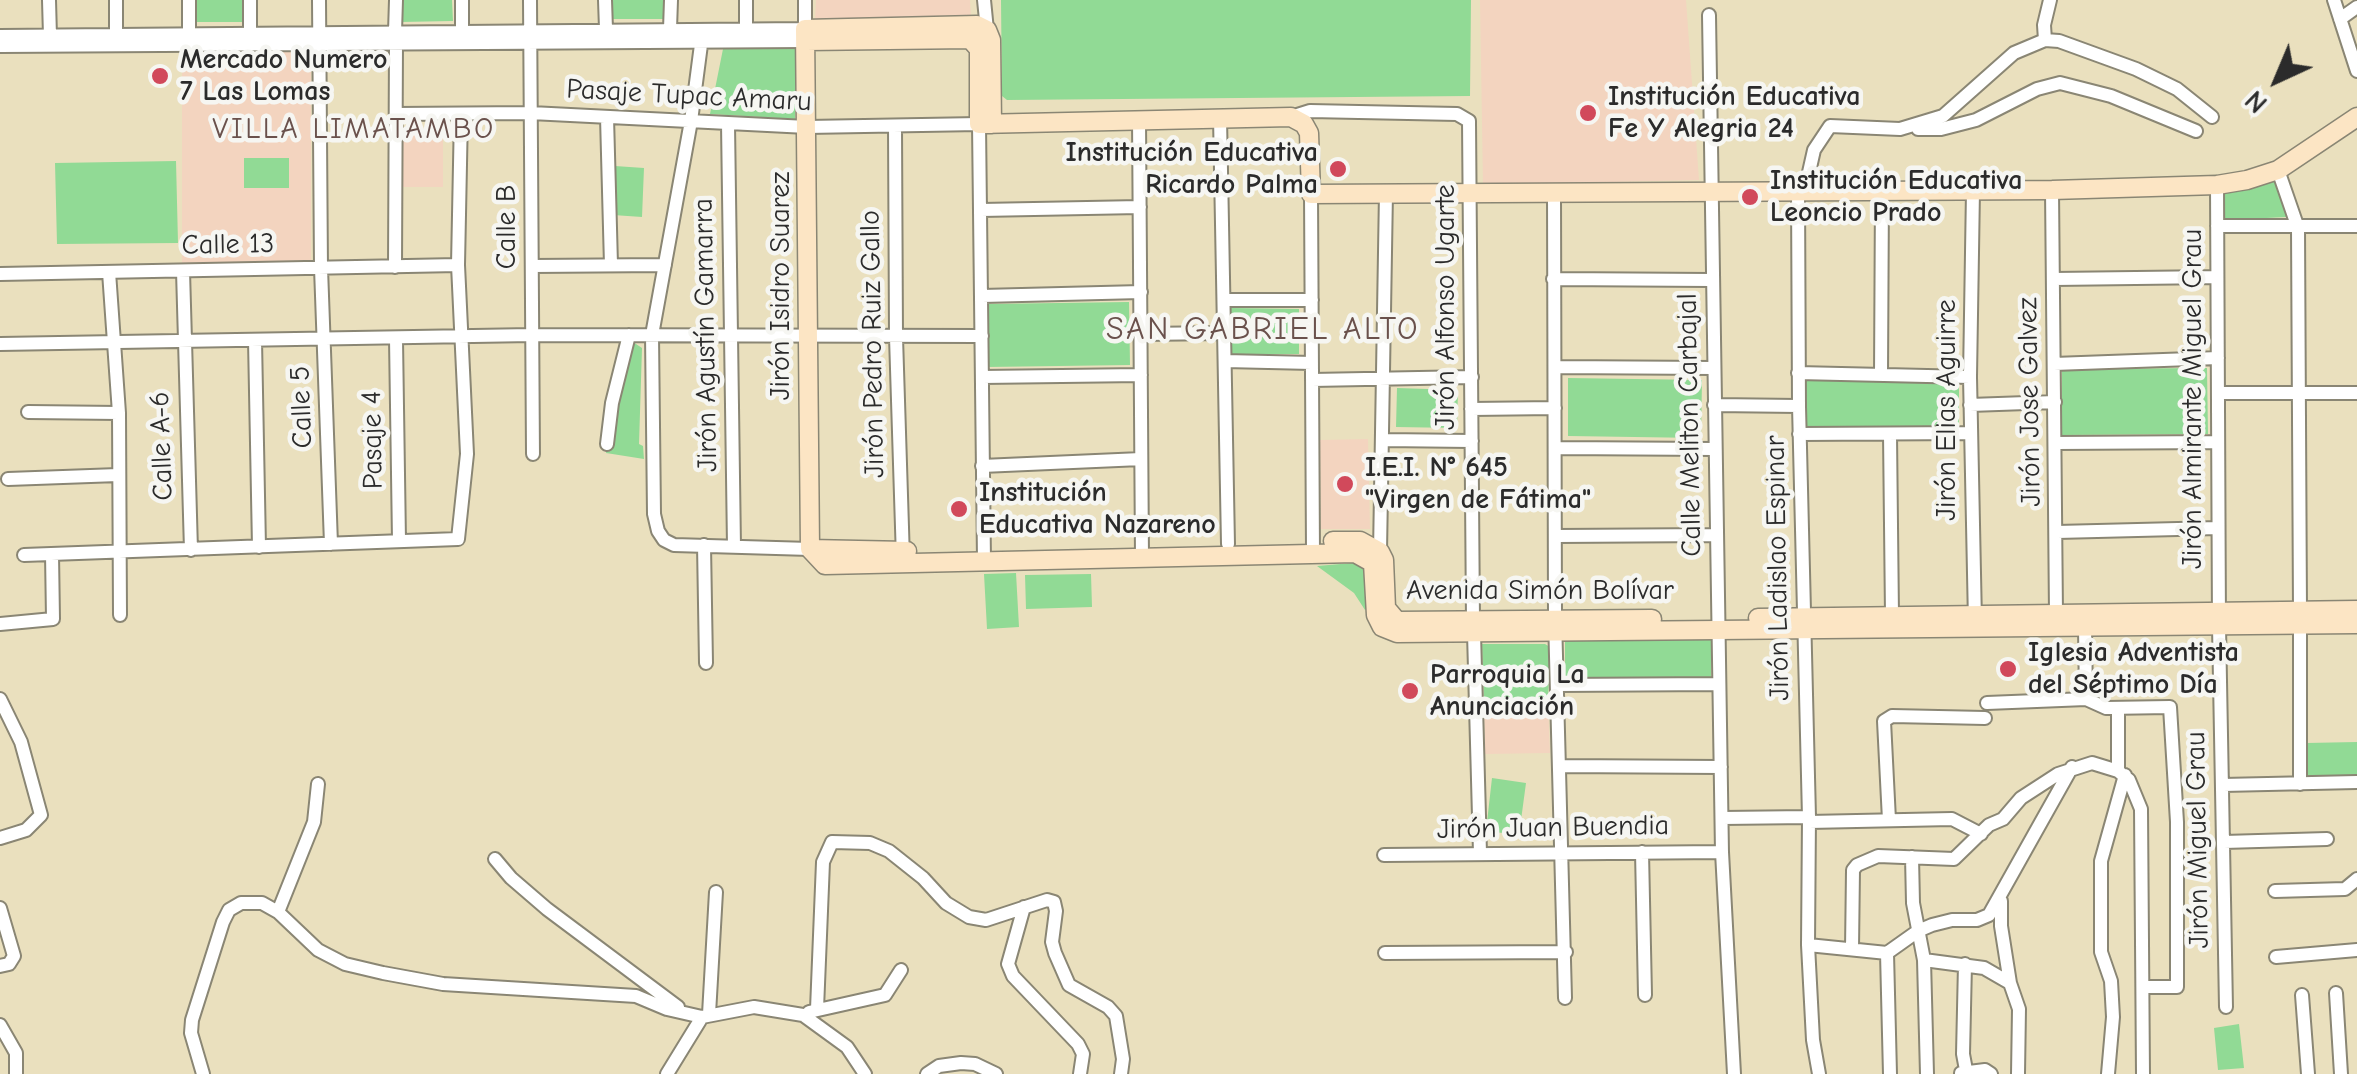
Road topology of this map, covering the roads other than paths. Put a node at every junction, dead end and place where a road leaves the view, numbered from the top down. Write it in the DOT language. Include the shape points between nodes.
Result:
graph roads {
  1 [pos="49,0"];
  2 [pos="116,0"];
  3 [pos="188,0"];
  4 [pos="250,0"];
  5 [pos="319,0"];
  6 [pos="396,0"];
  7 [pos="462,0"];
  8 [pos="530,0"];
  9 [pos="605,0"];
  10 [pos="671,0"];
  11 [pos="746,0"];
  12 [pos="805,0"];
  13 [pos="984,0"];
  14 [pos="2050,0"];
  15 [pos="2334,0"];
  16 [pos="2357,8"];
  17 [pos="1709,15"];
  18 [pos="2340,18"];
  19 [pos="606,29"];
  20 [pos="670,29"];
  21 [pos="746,29"];
  22 [pos="462,31"];
  23 [pos="189,32"];
  24 [pos="250,32"];
  25 [pos="116,34"];
  26 [pos="805,35"];
  27 [pos="0,36"];
  28 [pos="50,36"];
  29 [pos="530,36"];
  30 [pos="702,36"];
  31 [pos="981,36"];
  32 [pos="320,38"];
  33 [pos="396,38"];
  34 [pos="2045,40"];
  35 [pos="0,46"];
  36 [pos="2357,71"];
  37 [pos="530,113"];
  38 [pos="396,114"];
  39 [pos="461,114"];
  40 [pos="1291,116"];
  41 [pos="607,117"];
  42 [pos="1220,117"];
  43 [pos="2212,117"];
  44 [pos="2357,117"];
  45 [pos="1140,118"];
  46 [pos="692,121"];
  47 [pos="728,124"];
  48 [pos="985,124"];
  49 [pos="895,126"];
  50 [pos="807,127"];
  51 [pos="1900,129"];
  52 [pos="2196,131"];
  53 [pos="2278,170"];
  54 [pos="2217,185"];
  55 [pos="1710,190"];
  56 [pos="1802,190"];
  57 [pos="1882,190"];
  58 [pos="1973,190"];
  59 [pos="2052,190"];
  60 [pos="1471,191"];
  61 [pos="1554,191"];
  62 [pos="1386,192"];
  63 [pos="1311,194"];
  64 [pos="1140,207"];
  65 [pos="981,210"];
  66 [pos="2217,226"];
  67 [pos="2357,226"];
  68 [pos="2298,228"];
  69 [pos="610,265"];
  70 [pos="665,265"];
  71 [pos="458,266"];
  72 [pos="532,266"];
  73 [pos="395,267"];
  74 [pos="322,268"];
  75 [pos="183,271"];
  76 [pos="109,272"];
  77 [pos="0,274"];
  78 [pos="2217,276"];
  79 [pos="1553,278"];
  80 [pos="2054,279"];
  81 [pos="1712,280"];
  82 [pos="1141,292"];
  83 [pos="982,296"];
  84 [pos="1224,300"];
  85 [pos="1312,300"];
  86 [pos="1225,333"];
  87 [pos="1141,334"];
  88 [pos="532,335"];
  89 [pos="629,335"];
  90 [pos="652,335"];
  91 [pos="731,336"];
  92 [pos="809,336"];
  93 [pos="982,336"];
  94 [pos="461,337"];
  95 [pos="896,337"];
  96 [pos="396,339"];
  97 [pos="184,340"];
  98 [pos="255,340"];
  99 [pos="325,340"];
  100 [pos="115,342"];
  101 [pos="0,344"];
  102 [pos="2218,358"];
  103 [pos="1225,361"];
  104 [pos="1312,362"];
  105 [pos="2054,364"];
  106 [pos="1554,368"];
  107 [pos="1714,368"];
  108 [pos="1798,373"];
  109 [pos="1141,375"];
  110 [pos="1881,375"];
  111 [pos="982,377"];
  112 [pos="1384,377"];
  113 [pos="1472,377"];
  114 [pos="1970,377"];
  115 [pos="1312,380"];
  116 [pos="2357,392"];
  117 [pos="2218,393"];
  118 [pos="2298,393"];
  119 [pos="2055,402"];
  120 [pos="1714,404"];
  121 [pos="1970,405"];
  122 [pos="1799,406"];
  123 [pos="1471,408"];
  124 [pos="1555,408"];
  125 [pos="28,412"];
  126 [pos="119,413"];
  127 [pos="1971,433"];
  128 [pos="1799,434"];
  129 [pos="1890,434"];
  130 [pos="1382,440"];
  131 [pos="1472,441"];
  132 [pos="2218,442"];
  133 [pos="2056,443"];
  134 [pos="607,444"];
  135 [pos="1556,448"];
  136 [pos="1715,449"];
  137 [pos="533,454"];
  138 [pos="1141,460"];
  139 [pos="982,466"];
  140 [pos="118,475"];
  141 [pos="8,479"];
  142 [pos="2218,528"];
  143 [pos="2057,532"];
  144 [pos="1716,535"];
  145 [pos="1556,536"];
  146 [pos="399,541"];
  147 [pos="331,544"];
  148 [pos="1228,544"];
  149 [pos="704,545"];
  150 [pos="734,546"];
  151 [pos="259,547"];
  152 [pos="1313,547"];
  153 [pos="191,550"];
  154 [pos="810,550"];
  155 [pos="1142,552"];
  156 [pos="119,553"];
  157 [pos="52,554"];
  158 [pos="984,554"];
  159 [pos="24,555"];
  160 [pos="902,556"];
  161 [pos="1377,558"];
  162 [pos="2357,610"];
  163 [pos="2056,613"];
  164 [pos="120,615"];
  165 [pos="1892,616"];
  166 [pos="2219,619"];
  167 [pos="1975,622"];
  168 [pos="1804,623"];
  169 [pos="0,624"];
  170 [pos="1718,624"];
  171 [pos="2357,624"];
  172 [pos="1556,625"];
  173 [pos="2300,625"];
  174 [pos="1474,626"];
  175 [pos="2085,628"];
  176 [pos="706,663"];
  177 [pos="1719,684"];
  178 [pos="1557,685"];
  179 [pos="0,699"];
  180 [pos="2086,699"];
  181 [pos="1987,703"];
  182 [pos="2118,708"];
  183 [pos="1985,718"];
  184 [pos="1559,766"];
  185 [pos="1721,767"];
  186 [pos="2072,767"];
  187 [pos="2121,773"];
  188 [pos="2357,782"];
  189 [pos="318,784"];
  190 [pos="2300,784"];
  191 [pos="2222,785"];
  192 [pos="1722,818"];
  193 [pos="1809,820"];
  194 [pos="1889,820"];
  195 [pos="1981,834"];
  196 [pos="0,838"];
  197 [pos="2328,839"];
  198 [pos="2224,842"];
  199 [pos="1480,852"];
  200 [pos="1642,852"];
  201 [pos="1722,852"];
  202 [pos="1561,854"];
  203 [pos="1384,855"];
  204 [pos="1912,857"];
  205 [pos="495,859"];
  206 [pos="2357,879"];
  207 [pos="2274,891"];
  208 [pos="716,892"];
  209 [pos="2001,898"];
  210 [pos="1024,907"];
  211 [pos="0,908"];
  212 [pos="278,912"];
  213 [pos="1918,930"];
  214 [pos="1808,945"];
  215 [pos="1852,949"];
  216 [pos="2357,950"];
  217 [pos="1385,952"];
  218 [pos="1566,952"];
  219 [pos="1887,954"];
  220 [pos="2276,957"];
  221 [pos="1924,960"];
  222 [pos="1965,964"];
  223 [pos="0,966"];
  224 [pos="900,970"];
  225 [pos="2010,983"];
  226 [pos="2144,987"];
  227 [pos="2336,993"];
  228 [pos="1645,994"];
  229 [pos="2302,995"];
  230 [pos="1565,998"];
  231 [pos="2226,1007"];
  232 [pos="817,1009"];
  233 [pos="700,1015"];
  234 [pos="803,1015"];
  235 [pos="0,1026"];
  236 [pos="1963,1072"];
  237 [pos="1986,1073"];
  238 [pos="16,1074"];
  239 [pos="203,1074"];
  240 [pos="667,1074"];
  241 [pos="864,1074"];
  242 [pos="927,1074"];
  243 [pos="996,1074"];
  244 [pos="1080,1074"];
  245 [pos="1121,1074"];
  246 [pos="1734,1074"];
  247 [pos="1819,1074"];
  248 [pos="1890,1074"];
  249 [pos="1927,1074"];
  250 [pos="2018,1074"];
  251 [pos="2108,1074"];
  252 [pos="2143,1074"];
  253 [pos="2308,1074"];
  254 [pos="2341,1074"];
  1 -- 28 [label="street"];
  2 -- 25 [label="street"];
  3 -- 23 [label="street"];
  4 -- 24 [label="street"];
  5 -- 32 [label="street, Calle 5"];
  6 -- 33 [label="street"];
  7 -- 22 [label="street"];
  8 -- 29 [label="street, Calle B"];
  9 -- 19 [label="street"];
  10 -- 20 [label="street"];
  11 -- 21 [label="street"];
  12 -- 26 [label="street, Jirón Isidro Suarez"];
  13 -- 31 [label="street"];
  14 -- 34 [label="street"];
  15 -- 18 [label="street"];
  16 -- 18 [label="street"];
  17 -- 55 [label="street, Calle Meliton Carbajal"];
  18 -- 36 [label="street"];
  19 -- 20 [label="street"];
  19 -- 29 [label="street"];
  20 -- 30 [label="street"];
  21 -- 26 [label="street"];
  21 -- 30 [label="street"];
  22 -- 29 [label="street"];
  22 -- 33 [label="street"];
  23 -- 24 [label="street"];
  23 -- 25 [label="street"];
  24 -- 32 [label="street"];
  25 -- 28 [label="street"];
  26 -- 30 [label="street"];
  26 -- 31 [label="street" via="977,25"];
  26 -- 50 [label="street, Jirón Isidro Suarez"];
  27 -- 28 [label="street"];
  29 -- 30 [label="street"];
  29 -- 33 [label="street"];
  29 -- 37 [label="street, Calle B"];
  30 -- 46 [label="street"];
  31 -- 48 [label="street" via="991,40"];
  32 -- 33 [label="street"];
  32 -- 35 [label="street"];
  32 -- 74 [label="street, Calle 5"];
  33 -- 38 [label="street"];
  34 -- 43 [label="street" via="2136,68"];
  34 -- 51 [label="street" via="2014,54 1942,116"];
  37 -- 39 [label="street, Pasaje Tupac Amaru"];
  37 -- 41 [label="street, Pasaje Tupac Amaru"];
  37 -- 72 [label="street, Calle B"];
  38 -- 39 [label="street, Pasaje Tupac Amaru"];
  38 -- 73 [label="street"];
  39 -- 71 [label="street"];
  40 -- 42 [label="street"];
  40 -- 60 [label="street, Jirón Alfonso Ugarte" via="1464,116"];
  40 -- 63 [label="street" via="1308,133"];
  41 -- 46 [label="street, Pasaje Tupac Amaru"];
  41 -- 69 [label="street"];
  42 -- 45 [label="street"];
  42 -- 84 [label="street"];
  44 -- 53 [label="street"];
  45 -- 48 [label="street"];
  45 -- 64 [label="street"];
  46 -- 47 [label="street, Pasaje Tupac Amaru"];
  46 -- 70 [label="street"];
  47 -- 50 [label="street, Pasaje Tupac Amaru"];
  47 -- 91 [label="street, Jirón Agustín Gamarra"];
  48 -- 49 [label="street, Pasaje Tupac Amaru"];
  48 -- 65 [label="street"];
  49 -- 50 [label="street, Pasaje Tupac Amaru"];
  49 -- 95 [label="street, Jirón Pedro Ruiz Gallo"];
  50 -- 92 [label="street, Jirón Isidro Suarez"];
  51 -- 52 [label="street" via="1976,120 2060,83"];
  51 -- 56 [label="street, Jirón Ladislao Espinar" via="1830,126 1814,150"];
  53 -- 54 [label="street"];
  53 -- 68 [label="street"];
  54 -- 59 [label="street"];
  54 -- 66 [label="street, Jirón Almirante Miguel Grau"];
  55 -- 56 [label="street"];
  55 -- 61 [label="street"];
  55 -- 81 [label="street, Calle Meliton Carbajal"];
  56 -- 57 [label="street"];
  56 -- 108 [label="street, Jirón Ladislao Espinar"];
  57 -- 58 [label="street"];
  57 -- 110 [label="street"];
  58 -- 59 [label="street"];
  58 -- 114 [label="street, Jirón Elias Aguirre"];
  59 -- 80 [label="street, Jirón Jose Galvez"];
  60 -- 61 [label="street"];
  60 -- 62 [label="street"];
  60 -- 113 [label="street, Jirón Alfonso Ugarte"];
  61 -- 79 [label="street"];
  62 -- 63 [label="street"];
  62 -- 112 [label="street"];
  63 -- 85 [label="street"];
  64 -- 65 [label="street"];
  64 -- 82 [label="street"];
  65 -- 83 [label="street"];
  66 -- 68 [label="street"];
  66 -- 78 [label="street, Jirón Almirante Miguel Grau"];
  67 -- 68 [label="street"];
  68 -- 118 [label="street"];
  69 -- 70 [label="street"];
  69 -- 72 [label="street"];
  70 -- 90 [label="street"];
  71 -- 73 [label="street, Calle 13"];
  71 -- 94 [label="street"];
  72 -- 88 [label="street, Calle B"];
  73 -- 74 [label="street, Calle 13"];
  74 -- 75 [label="street, Calle 13"];
  74 -- 99 [label="street, Calle 5"];
  75 -- 76 [label="street, Calle 13"];
  75 -- 97 [label="street, Calle A-6"];
  76 -- 77 [label="street, Calle 13"];
  76 -- 100 [label="street"];
  78 -- 80 [label="street"];
  78 -- 102 [label="street, Jirón Almirante Miguel Grau"];
  79 -- 81 [label="street"];
  79 -- 106 [label="street"];
  80 -- 105 [label="street, Jirón Jose Galvez"];
  81 -- 107 [label="street, Calle Meliton Carbajal"];
  82 -- 83 [label="street"];
  82 -- 87 [label="street"];
  83 -- 93 [label="street"];
  84 -- 85 [label="street"];
  84 -- 86 [label="street"];
  85 -- 104 [label="street"];
  86 -- 87 [label="street"];
  86 -- 103 [label="street"];
  87 -- 109 [label="street"];
  88 -- 89 [label="street"];
  88 -- 94 [label="street"];
  88 -- 137 [label="street, Calle B"];
  89 -- 90 [label="street"];
  89 -- 134 [label="street"];
  90 -- 91 [label="street"];
  90 -- 149 [label="street, Avenida Simón Bolívar" via="658,531 674,545"];
  91 -- 92 [label="street"];
  91 -- 150 [label="street, Jirón Agustín Gamarra"];
  92 -- 95 [label="street"];
  92 -- 154 [label="street, Jirón Isidro Suarez"];
  93 -- 95 [label="street"];
  93 -- 111 [label="street"];
  94 -- 96 [label="street"];
  94 -- 146 [label="street" via="467,454 458,539"];
  95 -- 160 [label="street, Jirón Pedro Ruiz Gallo"];
  96 -- 99 [label="street"];
  96 -- 146 [label="street, Pasaje 4"];
  97 -- 98 [label="street"];
  97 -- 100 [label="street"];
  97 -- 153 [label="street, Calle A-6"];
  98 -- 99 [label="street"];
  98 -- 151 [label="street"];
  99 -- 147 [label="street, Calle 5"];
  100 -- 101 [label="street"];
  100 -- 126 [label="street"];
  102 -- 105 [label="street"];
  102 -- 117 [label="street, Jirón Almirante Miguel Grau"];
  103 -- 104 [label="street"];
  103 -- 148 [label="street"];
  104 -- 115 [label="street"];
  105 -- 119 [label="street, Jirón Jose Galvez"];
  106 -- 107 [label="street"];
  106 -- 124 [label="street"];
  107 -- 120 [label="street, Calle Meliton Carbajal"];
  108 -- 110 [label="street"];
  108 -- 122 [label="street, Jirón Ladislao Espinar"];
  109 -- 111 [label="street"];
  109 -- 138 [label="street"];
  110 -- 114 [label="street"];
  111 -- 139 [label="street"];
  112 -- 113 [label="street"];
  112 -- 115 [label="street"];
  112 -- 130 [label="street"];
  113 -- 123 [label="street, Jirón Alfonso Ugarte"];
  114 -- 121 [label="street, Jirón Elias Aguirre"];
  115 -- 152 [label="street"];
  116 -- 118 [label="street"];
  117 -- 118 [label="street"];
  117 -- 132 [label="street, Jirón Almirante Miguel Grau"];
  118 -- 173 [label="street"];
  119 -- 121 [label="street"];
  119 -- 133 [label="street, Jirón Jose Galvez"];
  120 -- 122 [label="street"];
  120 -- 136 [label="street, Calle Meliton Carbajal"];
  121 -- 127 [label="street, Jirón Elias Aguirre"];
  122 -- 128 [label="street, Jirón Ladislao Espinar"];
  123 -- 124 [label="street"];
  123 -- 131 [label="street, Jirón Alfonso Ugarte"];
  124 -- 135 [label="street"];
  125 -- 126 [label="street"];
  126 -- 140 [label="street"];
  127 -- 129 [label="street"];
  127 -- 167 [label="street, Jirón Elias Aguirre"];
  128 -- 129 [label="street"];
  128 -- 168 [label="street, Jirón Ladislao Espinar"];
  129 -- 165 [label="street"];
  130 -- 131 [label="street"];
  130 -- 161 [label="street"];
  131 -- 174 [label="street, Jirón Alfonso Ugarte"];
  132 -- 133 [label="street"];
  132 -- 142 [label="street, Jirón Almirante Miguel Grau"];
  133 -- 143 [label="street, Jirón Jose Galvez"];
  135 -- 136 [label="street"];
  135 -- 145 [label="street"];
  136 -- 144 [label="street, Calle Meliton Carbajal"];
  138 -- 139 [label="street"];
  138 -- 155 [label="street"];
  139 -- 158 [label="street"];
  140 -- 141 [label="street"];
  140 -- 156 [label="street"];
  142 -- 143 [label="street"];
  142 -- 166 [label="street, Jirón Almirante Miguel Grau"];
  143 -- 163 [label="street, Jirón Jose Galvez"];
  144 -- 145 [label="street"];
  144 -- 170 [label="street, Calle Meliton Carbajal"];
  145 -- 172 [label="street"];
  146 -- 147 [label="street"];
  147 -- 151 [label="street"];
  148 -- 152 [label="street, Avenida Simón Bolívar"];
  148 -- 155 [label="street, Avenida Simón Bolívar"];
  149 -- 150 [label="street, Avenida Simón Bolívar"];
  149 -- 176 [label="street"];
  150 -- 154 [label="street, Avenida Simón Bolívar"];
  151 -- 153 [label="street"];
  152 -- 155 [label="street, Avenida Simón Bolívar"];
  152 -- 161 [label="street, Avenida Simón Bolívar" via="1360,541"];
  153 -- 156 [label="street"];
  154 -- 160 [label="street, Avenida Simón Bolívar"];
  154 -- 160 [label="street, Avenida Simón Bolívar" via="825,564"];
  155 -- 158 [label="street, Avenida Simón Bolívar"];
  156 -- 157 [label="street"];
  156 -- 164 [label="street"];
  157 -- 159 [label="street"];
  157 -- 169 [label="street" via="53,619"];
  158 -- 160 [label="street, Avenida Simón Bolívar"];
  161 -- 174 [label="street, Avenida Simón Bolívar" via="1384,560 1386,608 1397,621"];
  162 -- 173 [label="street, Avenida Simón Bolívar"];
  163 -- 166 [label="street, Avenida Simón Bolívar"];
  163 -- 167 [label="street, Avenida Simón Bolívar"];
  165 -- 167 [label="street, Avenida Simón Bolívar"];
  165 -- 168 [label="street, Avenida Simón Bolívar"];
  166 -- 173 [label="street, Avenida Simón Bolívar"];
  166 -- 175 [label="street, Avenida Simón Bolívar"];
  166 -- 191 [label="street, Jirón Miguel Grau"];
  167 -- 168 [label="street, Avenida Simón Bolívar"];
  167 -- 175 [label="street, Avenida Simón Bolívar"];
  168 -- 170 [label="street, Avenida Simón Bolívar"];
  168 -- 193 [label="street, Jirón Ladislao Espinar"];
  170 -- 172 [label="street, Avenida Simón Bolívar"];
  170 -- 177 [label="street, Calle Meliton Carbajal"];
  171 -- 173 [label="street, Avenida Simón Bolívar"];
  172 -- 174 [label="street, Avenida Simón Bolívar"];
  172 -- 178 [label="street"];
  173 -- 190 [label="street"];
  174 -- 199 [label="street, Jirón Alfonso Ugarte"];
  175 -- 180 [label="street"];
  177 -- 178 [label="street"];
  177 -- 185 [label="street, Calle Meliton Carbajal"];
  178 -- 184 [label="street"];
  179 -- 196 [label="street" via="42,815 26,830"];
  180 -- 181 [label="street"];
  180 -- 182 [label="street"];
  182 -- 187 [label="street"];
  182 -- 226 [label="street" via="2170,707 2177,987"];
  183 -- 194 [label="street" via="1884,721"];
  184 -- 185 [label="street"];
  184 -- 202 [label="street"];
  185 -- 192 [label="street, Calle Meliton Carbajal"];
  186 -- 187 [label="street" via="2092,763"];
  186 -- 195 [label="street"];
  186 -- 209 [label="street"];
  187 -- 226 [label="street" via="2141,810"];
  187 -- 251 [label="street" via="2101,862 2101,952 2112,1017"];
  188 -- 190 [label="street"];
  189 -- 212 [label="street" via="314,822"];
  190 -- 191 [label="street"];
  191 -- 198 [label="street, Jirón Miguel Grau"];
  192 -- 193 [label="street"];
  192 -- 201 [label="street, Calle Meliton Carbajal"];
  193 -- 194 [label="street"];
  193 -- 214 [label="street, Jirón Ladislao Espinar"];
  194 -- 195 [label="street" via="1952,819"];
  195 -- 204 [label="street" via="1954,859"];
  197 -- 198 [label="street"];
  198 -- 231 [label="street, Jirón Miguel Grau"];
  199 -- 202 [label="street, Jirón Juan Buendia"];
  199 -- 203 [label="street, Jirón Juan Buendia"];
  200 -- 201 [label="street, Jirón Juan Buendia"];
  200 -- 202 [label="street, Jirón Juan Buendia"];
  200 -- 228 [label="street"];
  201 -- 246 [label="street, Calle Meliton Carbajal"];
  202 -- 218 [label="street"];
  204 -- 213 [label="street"];
  204 -- 215 [label="street" via="1878,856 1856,865"];
  205 -- 233 [label="street" via="547,909"];
  206 -- 207 [label="street" via="2345,889"];
  208 -- 233 [label="street"];
  209 -- 213 [label="street" via="1978,920"];
  209 -- 225 [label="street"];
  210 -- 232 [label="street" via="986,920 969,918 889,851 870,842 832,842 821,880"];
  210 -- 244 [label="street" via="1008,964 1078,1044"];
  210 -- 245 [label="street" via="1054,902 1055,953 1069,985 1116,1016"];
  211 -- 223 [label="street" via="14,956"];
  212 -- 233 [label="street" via="318,950 346,964 443,984 636,996"];
  212 -- 239 [label="street" via="240,903 228,910 192,1020"];
  213 -- 219 [label="street"];
  213 -- 221 [label="street"];
  214 -- 215 [label="street"];
  214 -- 247 [label="street, Jirón Ladislao Espinar"];
  215 -- 219 [label="street"];
  216 -- 220 [label="street"];
  217 -- 218 [label="street"];
  218 -- 230 [label="street"];
  219 -- 248 [label="street"];
  221 -- 222 [label="street"];
  221 -- 249 [label="street"];
  222 -- 225 [label="street"];
  222 -- 236 [label="street"];
  224 -- 232 [label="street" via="885,995"];
  225 -- 250 [label="street" via="2019,1009"];
  226 -- 252 [label="street"];
  227 -- 254 [label="street"];
  229 -- 253 [label="street"];
  232 -- 234 [label="street"];
  233 -- 234 [label="street" via="754,1008"];
  233 -- 240 [label="street"];
  234 -- 241 [label="street" via="847,1047"];
  235 -- 238 [label="street" via="16,1052"];
  236 -- 237 [label="street"];
  242 -- 243 [label="street" via="939,1066 974,1064"];
}
